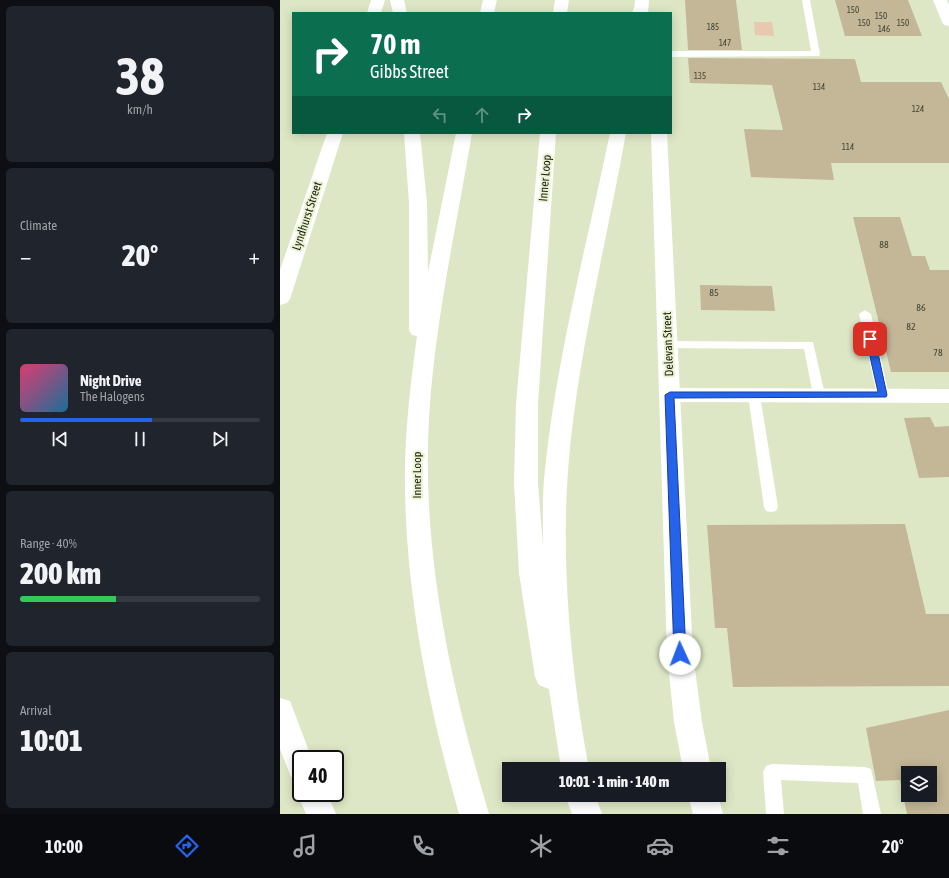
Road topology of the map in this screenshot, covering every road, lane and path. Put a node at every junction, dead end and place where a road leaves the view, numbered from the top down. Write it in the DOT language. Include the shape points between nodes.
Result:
graph roads {
  1 [pos="378,0"];
  2 [pos="397,0"];
  3 [pos="490,0"];
  4 [pos="548,0"];
  5 [pos="562,0"];
  6 [pos="806,0"];
  7 [pos="940,0"];
  8 [pos="374,12"];
  9 [pos="400,12"];
  10 [pos="478,12"];
  11 [pos="548,12"];
  12 [pos="560,12"];
  13 [pos="949,22"];
  14 [pos="672,54"];
  15 [pos="334,134"];
  16 [pos="412,134"];
  17 [pos="548,134"];
  18 [pos="618,134"];
  19 [pos="659,134"];
  20 [pos="463,139"];
  21 [pos="280,299"];
  22 [pos="865,314"];
  23 [pos="668,345"];
  24 [pos="670,395"];
  25 [pos="754,395"];
  26 [pos="883,395"];
  27 [pos="819,396"];
  28 [pos="949,396"];
  29 [pos="419,406"];
  30 [pos="771,507"];
  31 [pos="280,710"];
  32 [pos="294,750"];
  33 [pos="571,762"];
  34 [pos="574,762"];
  35 [pos="696,762"];
  36 [pos="316,802"];
  37 [pos="705,802"];
  38 [pos="321,814"];
  39 [pos="474,814"];
  40 [pos="708,814"];
  41 [pos="775,814"];
  42 [pos="872,814"];
  1 -- 8 [label="main road"];
  2 -- 9 [label="main road"];
  3 -- 10 [label="main road"];
  4 -- 11 [label="main road"];
  5 -- 12 [label="main road"];
  6 -- 14 [label="lane" via="816,54"];
  7 -- 13 [label="main road"];
  15 -- 21 [label="main road, Lyndhurst Street"];
  16 -- 29 [label="main road" via="418,203"];
  17 -- 33 [label="main road, Inner Loop" via="527,404 526,483 532,573 539,622 549,679"];
  18 -- 34 [label="main road" via="573,364 556,476 557,618 564,701"];
  19 -- 23 [label="main road, Delevan Street"];
  20 -- 29 [label="main road, Inner Loop" via="428,336"];
  22 -- 26 [label="lane"];
  23 -- 24 [label="main road, Delevan Street"];
  23 -- 27 [label="lane" via="809,345"];
  24 -- 25 [label="main road"];
  24 -- 35 [label="main road, Delevan Street" via="680,654"];
  25 -- 27 [label="main road"];
  25 -- 30 [label="lane"];
  26 -- 27 [label="main road"];
  26 -- 28 [label="main road"];
  29 -- 39 [label="main road, Inner Loop" via="416,484 427,609 446,709"];
  31 -- 32 [label="main road"];
  36 -- 38 [label="main road"];
  37 -- 40 [label="main road"];
  41 -- 42 [label="lane" via="772,772 865,775"];
}
